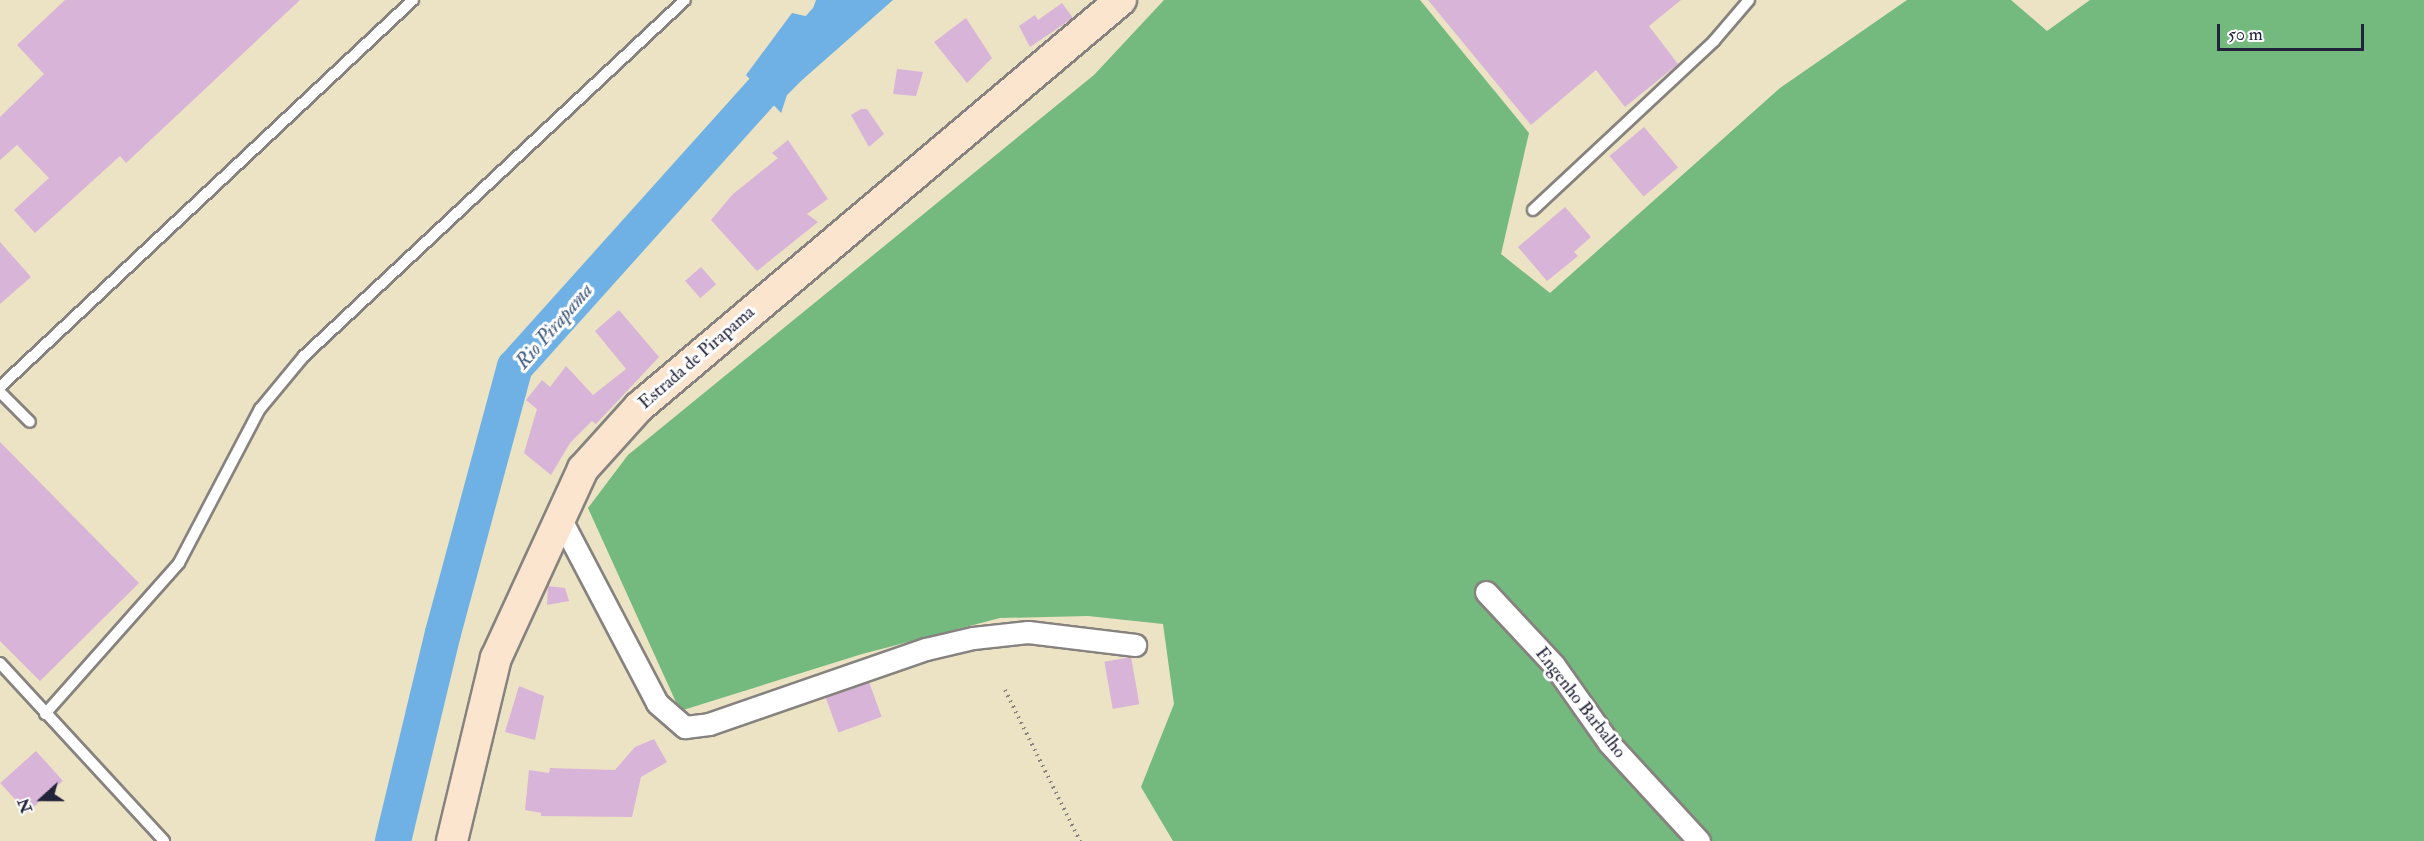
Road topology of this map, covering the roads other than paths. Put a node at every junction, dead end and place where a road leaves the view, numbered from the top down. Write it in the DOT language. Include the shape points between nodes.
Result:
graph roads {
  1 [pos="413,0"];
  2 [pos="685,0"];
  3 [pos="1121,0"];
  4 [pos="1749,0"];
  5 [pos="1533,210"];
  6 [pos="0,387"];
  7 [pos="0,392"];
  8 [pos="30,422"];
  9 [pos="559,516"];
  10 [pos="1485,591"];
  11 [pos="1135,645"];
  12 [pos="0,663"];
  13 [pos="45,714"];
  14 [pos="164,841"];
  15 [pos="452,841"];
  16 [pos="1700,841"];
  1 -- 6 [label="lane"];
  2 -- 13 [label="lane" via="304,356 260,409 179,563"];
  3 -- 9 [label="main road, Estrada de Pirapama" via="639,407 583,469"];
  4 -- 5 [label="lane" via="1714,40"];
  7 -- 8 [label="lane"];
  9 -- 11 [label="street" via="657,704 685,727 709,724 926,649 973,638 1028,632"];
  9 -- 15 [label="main road, Estrada de Pirapama" via="496,658"];
  10 -- 16 [label="street, Engenho Barbalho" via="1554,665 1609,743"];
  12 -- 13 [label="lane"];
  13 -- 14 [label="lane"];
}
